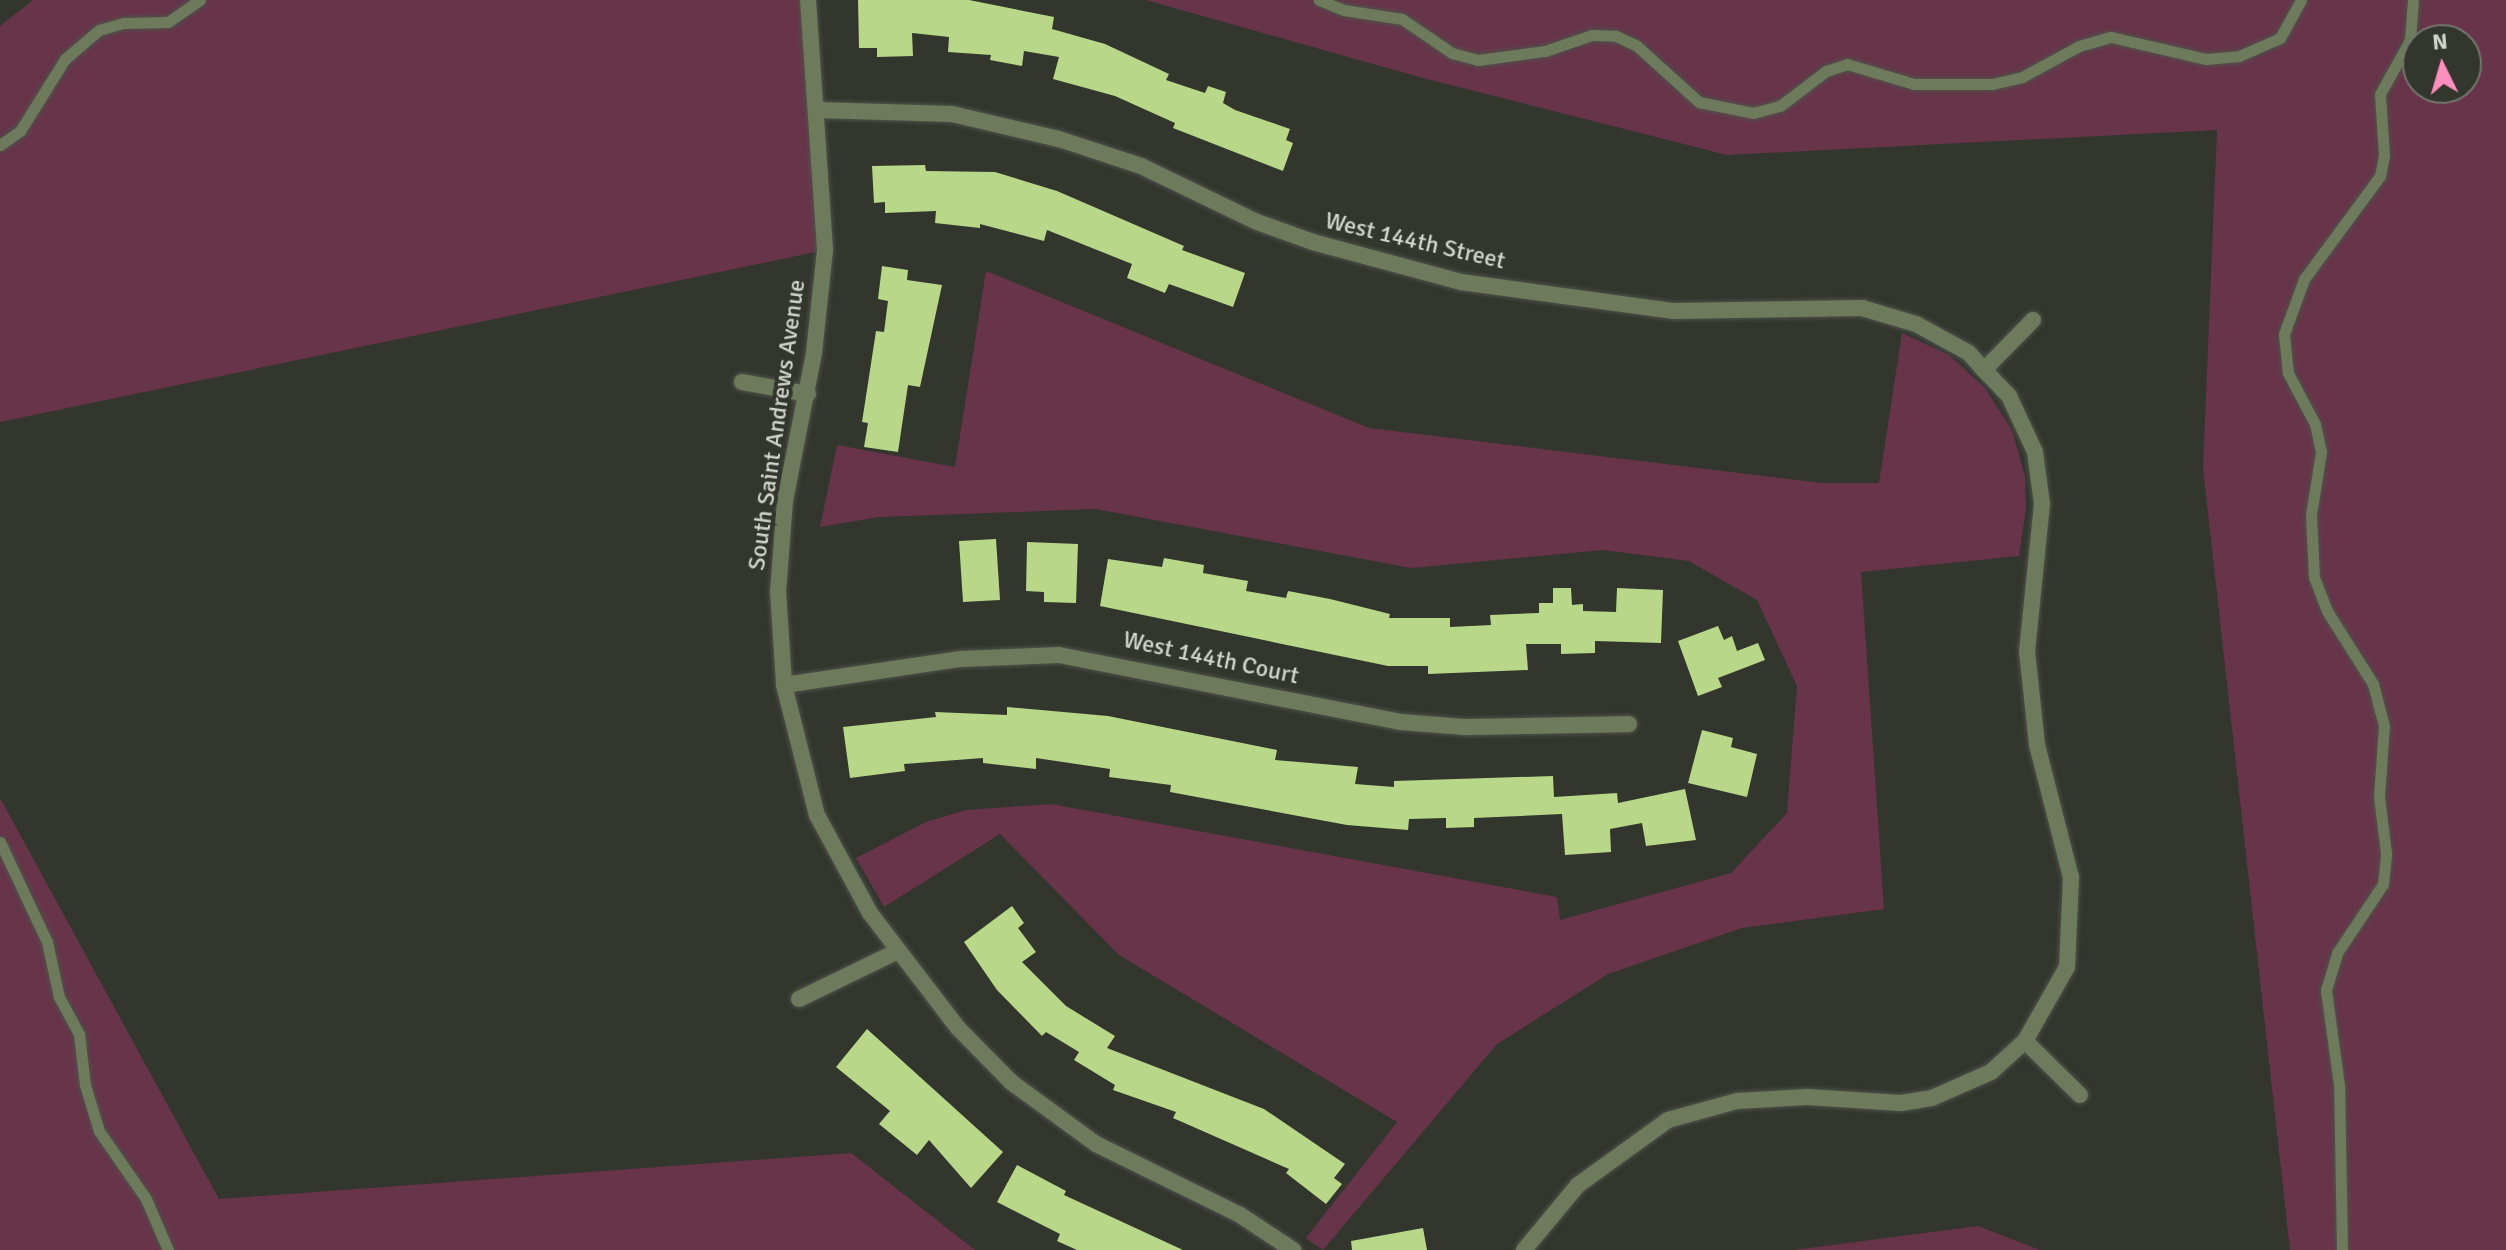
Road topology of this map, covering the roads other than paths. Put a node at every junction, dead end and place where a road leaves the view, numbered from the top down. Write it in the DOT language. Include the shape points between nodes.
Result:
graph roads {
  1 [pos="200,0"];
  2 [pos="808,0"];
  3 [pos="1319,0"];
  4 [pos="2301,0"];
  5 [pos="2413,0"];
  6 [pos="817,110"];
  7 [pos="0,145"];
  8 [pos="2033,320"];
  9 [pos="1984,370"];
  10 [pos="742,382"];
  11 [pos="808,394"];
  12 [pos="784,685"];
  13 [pos="1629,724"];
  14 [pos="0,842"];
  15 [pos="898,951"];
  16 [pos="799,999"];
  17 [pos="2025,1041"];
  18 [pos="2080,1095"];
  19 [pos="168,1250"];
  20 [pos="1293,1250"];
  21 [pos="1524,1250"];
  22 [pos="2342,1250"];
  1 -- 7 [label="lane" via="168,22 113,25 90,37 48,81 20,131"];
  2 -- 6 [label="street, South Saint Andrews Avenue"];
  3 -- 4 [label="lane" via="1344,10 1402,19 1452,53 1478,60 1545,51 1592,35 1616,36 1637,46 1699,102 1753,113 1780,106 1826,71 1847,64 1914,84 1992,84 2022,77 2079,46 2111,37 2206,59 2230,57 2280,38"];
  5 -- 22 [label="lane" via="2414,29 2380,94 2380,176 2304,279 2284,334 2288,373 2315,424 2321,452 2311,515 2314,577 2327,611 2373,684 2384,726 2379,797 2386,874 2337,953 2326,990 2339,1085"];
  6 -- 9 [label="street, West 144th Street" via="952,114 1059,139 1141,166 1257,222 1313,242 1461,282 1674,311 1862,308 1916,324 1969,353"];
  6 -- 11 [label="street, South Saint Andrews Avenue" via="825,250"];
  8 -- 9 [label="street"];
  9 -- 17 [label="street, West 144th Street" via="2009,396 2035,452 2042,504 2027,651 2037,745 2071,877 2067,967"];
  10 -- 11 [label="street"];
  11 -- 12 [label="street, South Saint Andrews Avenue" via="779,548"];
  12 -- 13 [label="street, West 144th Court" via="961,659 1059,655 1401,722 1465,727"];
  12 -- 15 [label="street, South Saint Andrews Avenue" via="800,767 817,815 850,883"];
  14 -- 19 [label="lane" via="18,890 47,942 59,997 79,1034 85,1085 99,1131 146,1199"];
  15 -- 16 [label="street"];
  15 -- 20 [label="street, South Saint Andrews Avenue" via="958,1028 1040,1107 1096,1144 1240,1215"];
  17 -- 18 [label="street"];
  17 -- 21 [label="street, West 144th Street" via="1991,1072 1932,1098 1901,1103 1807,1097 1737,1101 1668,1120 1578,1185"];
}
